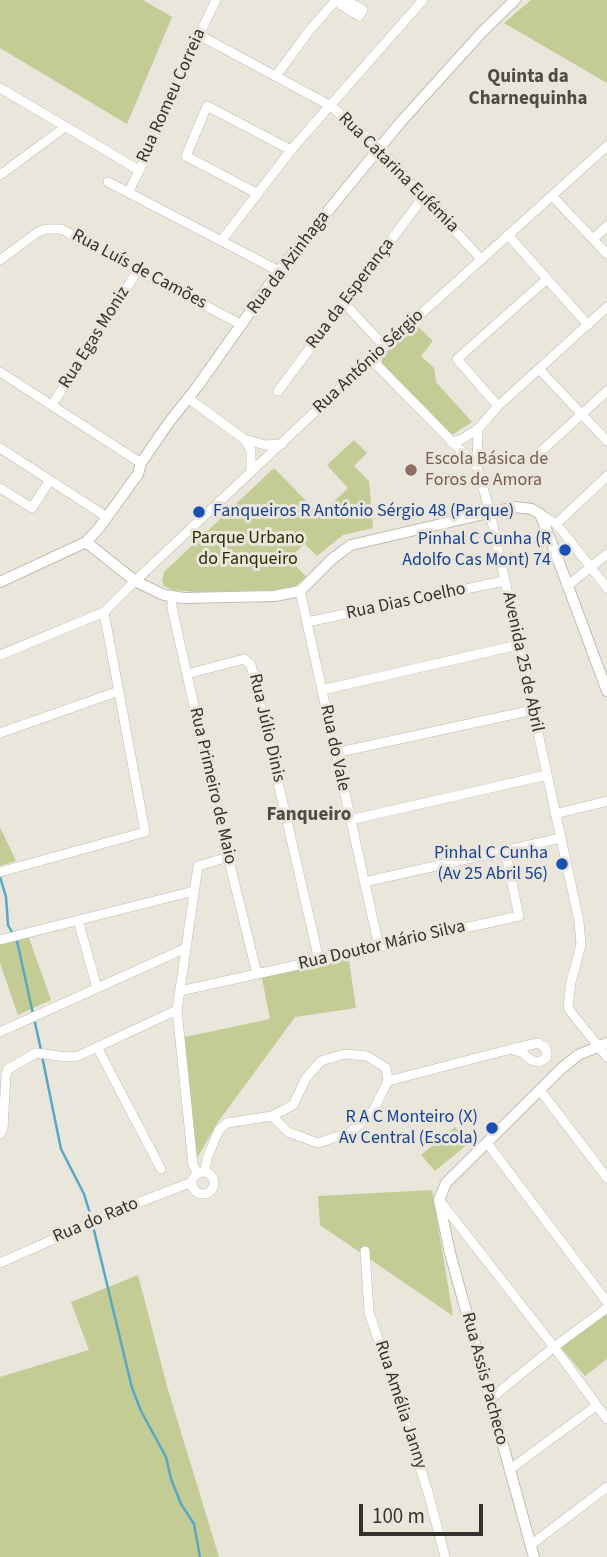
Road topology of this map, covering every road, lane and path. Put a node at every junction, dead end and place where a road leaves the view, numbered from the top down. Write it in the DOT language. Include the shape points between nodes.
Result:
graph roads {
  1 [pos="338,0"];
  2 [pos="346,0"];
  3 [pos="423,0"];
  4 [pos="515,0"];
  5 [pos="213,1"];
  6 [pos="199,35"];
  7 [pos="276,76"];
  8 [pos="0,88"];
  9 [pos="331,106"];
  10 [pos="65,127"];
  11 [pos="607,146"];
  12 [pos="379,148"];
  13 [pos="291,150"];
  14 [pos="139,170"];
  15 [pos="2,171"];
  16 [pos="108,182"];
  17 [pos="128,193"];
  18 [pos="258,194"];
  19 [pos="424,197"];
  20 [pos="553,197"];
  21 [pos="607,226"];
  22 [pos="508,235"];
  23 [pos="593,239"];
  24 [pos="222,240"];
  25 [pos="607,254"];
  26 [pos="481,259"];
  27 [pos="0,260"];
  28 [pos="138,270"];
  29 [pos="279,271"];
  30 [pos="547,279"];
  31 [pos="345,304"];
  32 [pos="607,307"];
  33 [pos="242,325"];
  34 [pos="588,325"];
  35 [pos="385,346"];
  36 [pos="371,359"];
  37 [pos="540,370"];
  38 [pos="0,372"];
  39 [pos="278,391"];
  40 [pos="607,391"];
  41 [pos="188,398"];
  42 [pos="52,405"];
  43 [pos="498,406"];
  44 [pos="582,414"];
  45 [pos="478,429"];
  46 [pos="244,439"];
  47 [pos="607,441"];
  48 [pos="452,442"];
  49 [pos="282,444"];
  50 [pos="0,448"];
  51 [pos="536,456"];
  52 [pos="141,463"];
  53 [pos="477,467"];
  54 [pos="251,472"];
  55 [pos="607,476"];
  56 [pos="50,480"];
  57 [pos="0,488"];
  58 [pos="490,512"];
  59 [pos="540,514"];
  60 [pos="107,517"];
  61 [pos="556,524"];
  62 [pos="86,542"];
  63 [pos="607,554"];
  64 [pos="590,567"];
  65 [pos="135,581"];
  66 [pos="504,581"];
  67 [pos="0,582"];
  68 [pos="567,586"];
  69 [pos="607,588"];
  70 [pos="300,590"];
  71 [pos="172,597"];
  72 [pos="104,612"];
  73 [pos="307,622"];
  74 [pos="518,645"];
  75 [pos="0,655"];
  76 [pos="187,674"];
  77 [pos="322,690"];
  78 [pos="119,691"];
  79 [pos="607,691"];
  80 [pos="533,710"];
  81 [pos="0,733"];
  82 [pos="335,753"];
  83 [pos="547,775"];
  84 [pos="607,801"];
  85 [pos="555,814"];
  86 [pos="350,820"];
  87 [pos="561,838"];
  88 [pos="505,850"];
  89 [pos="228,857"];
  90 [pos="0,872"];
  91 [pos="364,882"];
  92 [pos="194,891"];
  93 [pos="78,920"];
  94 [pos="0,940"];
  95 [pos="186,947"];
  96 [pos="379,947"];
  97 [pos="319,960"];
  98 [pos="257,974"];
  99 [pos="97,988"];
  100 [pos="180,991"];
  101 [pos="177,1010"];
  102 [pos="0,1032"];
  103 [pos="603,1045"];
  104 [pos="97,1047"];
  105 [pos="511,1049"];
  106 [pos="607,1057"];
  107 [pos="388,1081"];
  108 [pos="540,1090"];
  109 [pos="272,1116"];
  110 [pos="0,1134"];
  111 [pos="487,1143"];
  112 [pos="162,1169"];
  113 [pos="201,1172"];
  114 [pos="607,1178"];
  115 [pos="192,1182"];
  116 [pos="439,1200"];
  117 [pos="365,1251"];
  118 [pos="0,1263"];
  119 [pos="607,1302"];
  120 [pos="607,1308"];
  121 [pos="554,1347"];
  122 [pos="489,1400"];
  123 [pos="596,1406"];
  124 [pos="607,1419"];
  125 [pos="509,1470"];
  126 [pos="607,1487"];
  127 [pos="531,1544"];
  128 [pos="445,1557"];
  129 [pos="534,1557"];
  1 -- 2 [label="street" via="359,16 363,9"];
  1 -- 7 [label="street"];
  3 -- 9 [label="street"];
  4 -- 12 [label="street, Rua da Azinhaga"];
  5 -- 6 [label="street, Rua Romeu Correia"];
  6 -- 7 [label="street, Rua Catarina Eufémia"];
  6 -- 14 [label="street, Rua Romeu Correia"];
  7 -- 9 [label="street, Rua Catarina Eufémia"];
  8 -- 10 [label="street"];
  9 -- 12 [label="street, Rua Catarina Eufémia"];
  9 -- 13 [label="street"];
  10 -- 14 [label="street"];
  10 -- 15 [label="street"];
  11 -- 20 [label="street, Rua António Sérgio"];
  12 -- 19 [label="street, Rua Catarina Eufémia"];
  12 -- 29 [label="street, Rua da Azinhaga"];
  13 -- 18 [label="street"];
  13 -- 18 [label="street" via="207,106 186,156"];
  14 -- 17 [label="street, Rua Romeu Correia"];
  16 -- 17 [label="street"];
  17 -- 24 [label="street"];
  18 -- 24 [label="street"];
  19 -- 26 [label="street, Rua Catarina Eufémia"];
  19 -- 31 [label="street, Rua da Esperança"];
  20 -- 22 [label="street, Rua António Sérgio"];
  20 -- 23 [label="street"];
  21 -- 23 [label="street"];
  22 -- 26 [label="street, Rua António Sérgio"];
  22 -- 30 [label="street"];
  23 -- 25 [label="street"];
  24 -- 29 [label="street"];
  26 -- 35 [label="street, Rua António Sérgio"];
  27 -- 28 [label="street, Rua Luís de Camões" via="38,232 54,228"];
  28 -- 33 [label="street, Rua Luís de Camões"];
  28 -- 42 [label="street, Rua Egas Moniz"];
  29 -- 33 [label="street, Rua da Azinhaga"];
  30 -- 34 [label="street"];
  30 -- 43 [label="street" via="457,359"];
  31 -- 35 [label="street"];
  31 -- 39 [label="street, Rua da Esperança"];
  32 -- 34 [label="street"];
  33 -- 41 [label="street, Rua da Azinhaga"];
  34 -- 37 [label="street"];
  35 -- 36 [label="street, Rua António Sérgio"];
  36 -- 48 [label="street"];
  36 -- 49 [label="street, Rua António Sérgio"];
  37 -- 43 [label="street"];
  37 -- 44 [label="street"];
  38 -- 42 [label="street"];
  40 -- 44 [label="street"];
  41 -- 46 [label="street"];
  41 -- 52 [label="street, Rua da Azinhaga"];
  42 -- 52 [label="street"];
  43 -- 45 [label="street"];
  44 -- 47 [label="street"];
  44 -- 51 [label="street"];
  45 -- 48 [label="street"];
  45 -- 53 [label="street, Avenida 25 de Abril"];
  46 -- 49 [label="street"];
  46 -- 54 [label="street" via="251,451"];
  48 -- 53 [label="street"];
  49 -- 54 [label="street, Rua António Sérgio"];
  50 -- 56 [label="street"];
  52 -- 60 [label="street, Rua da Azinhaga" via="141,471"];
  53 -- 58 [label="street, Avenida 25 de Abril"];
  54 -- 65 [label="street, Rua António Sérgio"];
  55 -- 61 [label="street"];
  56 -- 57 [label="street" via="32,508"];
  56 -- 60 [label="street"];
  58 -- 59 [label="street" via="524,507"];
  58 -- 66 [label="street, Avenida 25 de Abril"];
  58 -- 70 [label="street" via="351,545"];
  59 -- 61 [label="street"];
  59 -- 68 [label="street"];
  60 -- 62 [label="street, Rua da Azinhaga"];
  61 -- 64 [label="street"];
  62 -- 65 [label="street"];
  62 -- 67 [label="street"];
  63 -- 64 [label="street"];
  64 -- 68 [label="street"];
  64 -- 69 [label="street"];
  65 -- 71 [label="street"];
  65 -- 72 [label="street"];
  66 -- 73 [label="street, Rua Dias Coelho"];
  66 -- 74 [label="street, Avenida 25 de Abril"];
  68 -- 79 [label="street"];
  70 -- 71 [label="street" via="256,597"];
  70 -- 73 [label="street, Rua do Vale"];
  71 -- 76 [label="street, Rua Primeiro de Maio"];
  72 -- 75 [label="street"];
  72 -- 78 [label="street"];
  73 -- 77 [label="street, Rua do Vale"];
  74 -- 77 [label="street"];
  74 -- 80 [label="street, Avenida 25 de Abril"];
  76 -- 89 [label="street, Rua Primeiro de Maio"];
  76 -- 97 [label="street, Rua Júlio Dinis" via="248,660"];
  77 -- 82 [label="street, Rua do Vale"];
  78 -- 81 [label="street"];
  78 -- 90 [label="street" via="145,832"];
  80 -- 82 [label="street"];
  80 -- 83 [label="street, Avenida 25 de Abril"];
  82 -- 86 [label="street, Rua do Vale"];
  83 -- 85 [label="street, Avenida 25 de Abril"];
  83 -- 86 [label="street"];
  84 -- 85 [label="street"];
  85 -- 87 [label="street, Avenida 25 de Abril"];
  86 -- 91 [label="street, Rua do Vale"];
  87 -- 88 [label="street"];
  87 -- 103 [label="street, Avenida 25 de Abril" via="581,945 568,1006"];
  88 -- 91 [label="street"];
  88 -- 96 [label="street, Rua Doutor Mário Silva" via="519,916"];
  89 -- 92 [label="street" via="198,866"];
  89 -- 98 [label="street, Rua Primeiro de Maio"];
  91 -- 96 [label="street, Rua do Vale"];
  92 -- 93 [label="street"];
  92 -- 95 [label="street"];
  93 -- 94 [label="street"];
  93 -- 99 [label="street"];
  95 -- 99 [label="street"];
  95 -- 100 [label="street"];
  96 -- 97 [label="street, Rua Doutor Mário Silva"];
  97 -- 98 [label="street, Rua Doutor Mário Silva"];
  98 -- 100 [label="street, Rua Doutor Mário Silva"];
  99 -- 102 [label="street"];
  100 -- 101 [label="street"];
  101 -- 104 [label="street"];
  101 -- 113 [label="street" via="193,1165"];
  103 -- 106 [label="street, Avenida 25 de Abril"];
  103 -- 108 [label="street" via="578,1055"];
  104 -- 110 [label="street" via="78,1056 36,1053 8,1069"];
  104 -- 112 [label="street"];
  105 -- 107 [label="street"];
  107 -- 109 [label="street" via="373,1111 351,1132 318,1143 288,1132"];
  107 -- 109 [label="street" via="386,1068 367,1056 344,1054 321,1061 306,1078 293,1105"];
  108 -- 111 [label="street"];
  108 -- 114 [label="street"];
  109 -- 113 [label="street" via="227,1123 219,1130"];
  111 -- 116 [label="street" via="446,1183"];
  111 -- 119 [label="street"];
  113 -- 115 [label="street"];
  113 -- 115 [label="street" via="212,1175 212,1190 198,1192"];
  115 -- 118 [label="street, Rua do Rato"];
  116 -- 121 [label="street"];
  116 -- 122 [label="street, Rua Assis Pacheco"];
  117 -- 128 [label="street, Rua Amélia Janny" via="369,1312"];
  120 -- 121 [label="street"];
  121 -- 122 [label="street"];
  121 -- 123 [label="street"];
  122 -- 125 [label="street, Rua Assis Pacheco"];
  123 -- 124 [label="street"];
  123 -- 125 [label="street"];
  125 -- 127 [label="street, Rua Assis Pacheco"];
  126 -- 127 [label="street"];
  127 -- 129 [label="street, Rua Assis Pacheco"];
}
